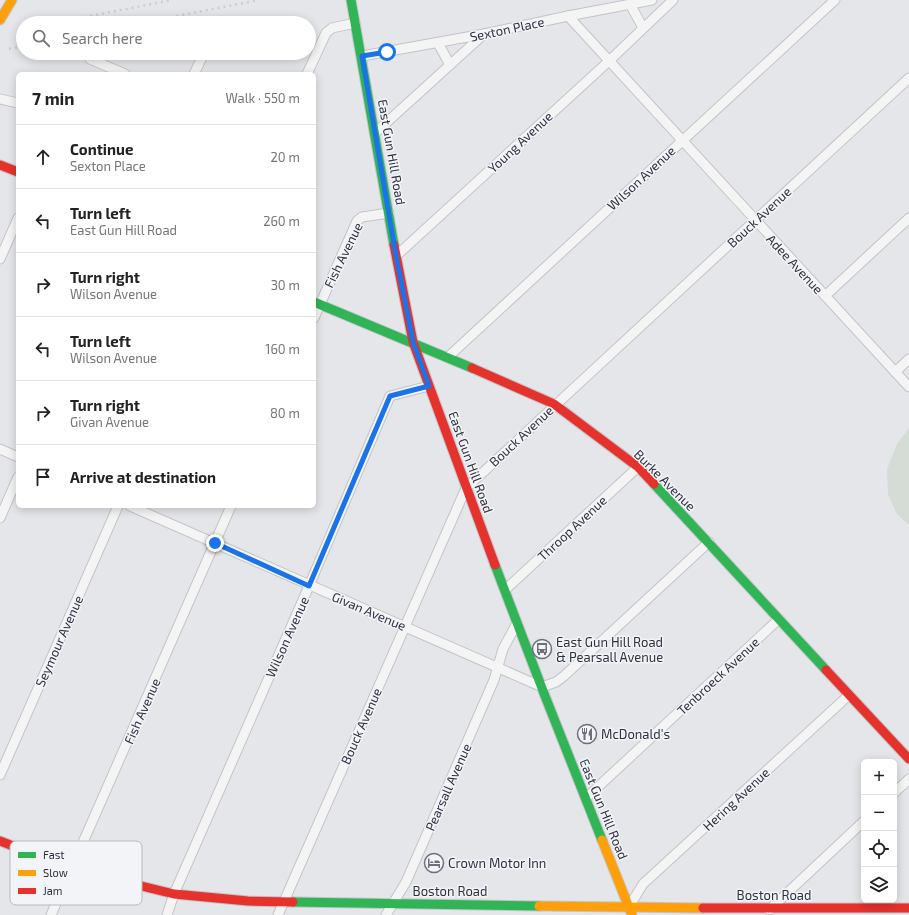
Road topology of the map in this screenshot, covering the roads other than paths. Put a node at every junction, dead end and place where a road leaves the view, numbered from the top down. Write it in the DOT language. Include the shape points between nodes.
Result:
graph roads {
  1 [pos="12,0"];
  2 [pos="351,0"];
  3 [pos="652,0"];
  4 [pos="673,0"];
  5 [pos="835,0"];
  6 [pos="630,4"];
  7 [pos="568,16"];
  8 [pos="0,20"];
  9 [pos="355,23"];
  10 [pos="643,28"];
  11 [pos="484,34"];
  12 [pos="438,43"];
  13 [pos="316,54"];
  14 [pos="362,56"];
  15 [pos="92,60"];
  16 [pos="201,60"];
  17 [pos="313,60"];
  18 [pos="609,61"];
  19 [pos="450,65"];
  20 [pos="120,72"];
  21 [pos="195,72"];
  22 [pos="308,72"];
  23 [pos="909,78"];
  24 [pos="0,99"];
  25 [pos="16,103"];
  26 [pos="375,133"];
  27 [pos="682,140"];
  28 [pos="0,165"];
  29 [pos="16,171"];
  30 [pos="389,213"];
  31 [pos="909,218"];
  32 [pos="756,221"];
  33 [pos="16,223"];
  34 [pos="396,256"];
  35 [pos="0,259"];
  36 [pos="825,296"];
  37 [pos="317,303"];
  38 [pos="413,342"];
  39 [pos="448,357"];
  40 [pos="909,359"];
  41 [pos="895,372"];
  42 [pos="429,386"];
  43 [pos="909,388"];
  44 [pos="554,404"];
  45 [pos="0,449"];
  46 [pos="16,456"];
  47 [pos="638,467"];
  48 [pos="16,481"];
  49 [pos="466,488"];
  50 [pos="117,508"];
  51 [pos="135,508"];
  52 [pos="230,508"];
  53 [pos="0,518"];
  54 [pos="709,542"];
  55 [pos="215,543"];
  56 [pos="309,586"];
  57 [pos="505,590"];
  58 [pos="779,618"];
  59 [pos="517,623"];
  60 [pos="405,627"];
  61 [pos="497,667"];
  62 [pos="542,687"];
  63 [pos="849,695"];
  64 [pos="909,759"];
  65 [pos="0,775"];
  66 [pos="909,779"];
  67 [pos="897,790"];
  68 [pos="586,798"];
  69 [pos="861,824"];
  70 [pos="0,841"];
  71 [pos="84,841"];
  72 [pos="10,845"];
  73 [pos="142,886"];
  74 [pos="174,894"];
  75 [pos="284,902"];
  76 [pos="393,904"];
  77 [pos="56,905"];
  78 [pos="495,905"];
  79 [pos="909,908"];
  80 [pos="630,911"];
  81 [pos="767,912"];
  82 [pos="51,915"];
  83 [pos="168,915"];
  84 [pos="278,915"];
  85 [pos="386,915"];
  86 [pos="499,915"];
  1 -- 8 [label="main road"];
  2 -- 9 [label="main road, East Gun Hill Road"];
  3 -- 6 [label="street, Sexton Place"];
  4 -- 10 [label="street, Young Avenue"];
  5 -- 27 [label="street, Wilson Avenue"];
  6 -- 7 [label="street, Sexton Place"];
  6 -- 10 [label="street"];
  7 -- 11 [label="street, Sexton Place"];
  7 -- 18 [label="street, Adee Avenue"];
  9 -- 13 [label="street" via="332,28 326,32"];
  9 -- 14 [label="main road, East Gun Hill Road"];
  10 -- 18 [label="street, Young Avenue"];
  11 -- 12 [label="street, Sexton Place"];
  11 -- 19 [label="street"];
  12 -- 14 [label="street, Sexton Place"];
  12 -- 19 [label="street"];
  14 -- 26 [label="main road, East Gun Hill Road"];
  15 -- 20 [label="street"];
  16 -- 21 [label="street"];
  17 -- 22 [label="street"];
  18 -- 27 [label="street, Adee Avenue"];
  18 -- 34 [label="street, Young Avenue"];
  19 -- 26 [label="street"];
  23 -- 32 [label="street, Bouck Avenue"];
  24 -- 25 [label="street"];
  26 -- 30 [label="main road, East Gun Hill Road"];
  27 -- 32 [label="street, Adee Avenue"];
  27 -- 39 [label="street, Wilson Avenue"];
  28 -- 29 [label="main road"];
  30 -- 34 [label="main road, East Gun Hill Road"];
  30 -- 37 [label="street, Fish Avenue" via="362,217 357,221"];
  31 -- 36 [label="street"];
  32 -- 36 [label="street, Adee Avenue"];
  32 -- 44 [label="street, Bouck Avenue"];
  33 -- 35 [label="street"];
  34 -- 38 [label="main road, East Gun Hill Road"];
  36 -- 41 [label="street, Adee Avenue"];
  37 -- 38 [label="main road, Burke Avenue"];
  38 -- 39 [label="main road, Burke Avenue"];
  38 -- 42 [label="main road, East Gun Hill Road"];
  39 -- 44 [label="main road, Burke Avenue"];
  40 -- 41 [label="street"];
  41 -- 43 [label="street, Adee Avenue"];
  42 -- 49 [label="main road, East Gun Hill Road"];
  42 -- 56 [label="street, Wilson Avenue" via="390,396"];
  44 -- 47 [label="main road, Burke Avenue"];
  44 -- 49 [label="street, Bouck Avenue"];
  45 -- 46 [label="street"];
  47 -- 54 [label="main road, Burke Avenue"];
  47 -- 57 [label="street, Throop Avenue"];
  48 -- 53 [label="street"];
  49 -- 57 [label="main road, East Gun Hill Road"];
  49 -- 60 [label="street, Bouck Avenue"];
  50 -- 65 [label="street, Seymour Avenue"];
  51 -- 55 [label="street, Givan Avenue"];
  52 -- 55 [label="street, Fish Avenue"];
  54 -- 58 [label="main road, Burke Avenue"];
  54 -- 62 [label="street" via="564,676"];
  55 -- 56 [label="street, Givan Avenue"];
  55 -- 71 [label="street, Fish Avenue"];
  56 -- 60 [label="street, Givan Avenue"];
  56 -- 74 [label="street, Wilson Avenue"];
  57 -- 59 [label="main road, East Gun Hill Road"];
  58 -- 63 [label="main road, Burke Avenue"];
  58 -- 68 [label="street, Tenbroeck Avenue"];
  59 -- 61 [label="street, Pearsall Avenue"];
  59 -- 62 [label="main road, East Gun Hill Road"];
  60 -- 61 [label="street, Givan Avenue"];
  60 -- 75 [label="street, Bouck Avenue"];
  61 -- 62 [label="street, Givan Avenue"];
  61 -- 76 [label="street, Pearsall Avenue" via="494,680 410,874"];
  62 -- 68 [label="main road, East Gun Hill Road"];
  63 -- 64 [label="main road, Burke Avenue"];
  63 -- 80 [label="street, Hering Avenue" via="643,884"];
  66 -- 67 [label="street"];
  68 -- 80 [label="main road, East Gun Hill Road"];
  69 -- 81 [label="street"];
  70 -- 72 [label="main road, Boston Road"];
  73 -- 74 [label="main road, Boston Road"];
  74 -- 75 [label="main road, Boston Road"];
  74 -- 83 [label="street, Wilson Avenue"];
  75 -- 76 [label="main road, Boston Road"];
  75 -- 84 [label="street, Bouck Avenue"];
  76 -- 78 [label="main road, Boston Road"];
  76 -- 85 [label="street, Pearsall Avenue"];
  77 -- 82 [label="street, Fish Avenue"];
  78 -- 80 [label="main road, Boston Road"];
  78 -- 86 [label="street"];
  79 -- 81 [label="main road, Boston Road"];
  80 -- 81 [label="main road, Boston Road"];
}
